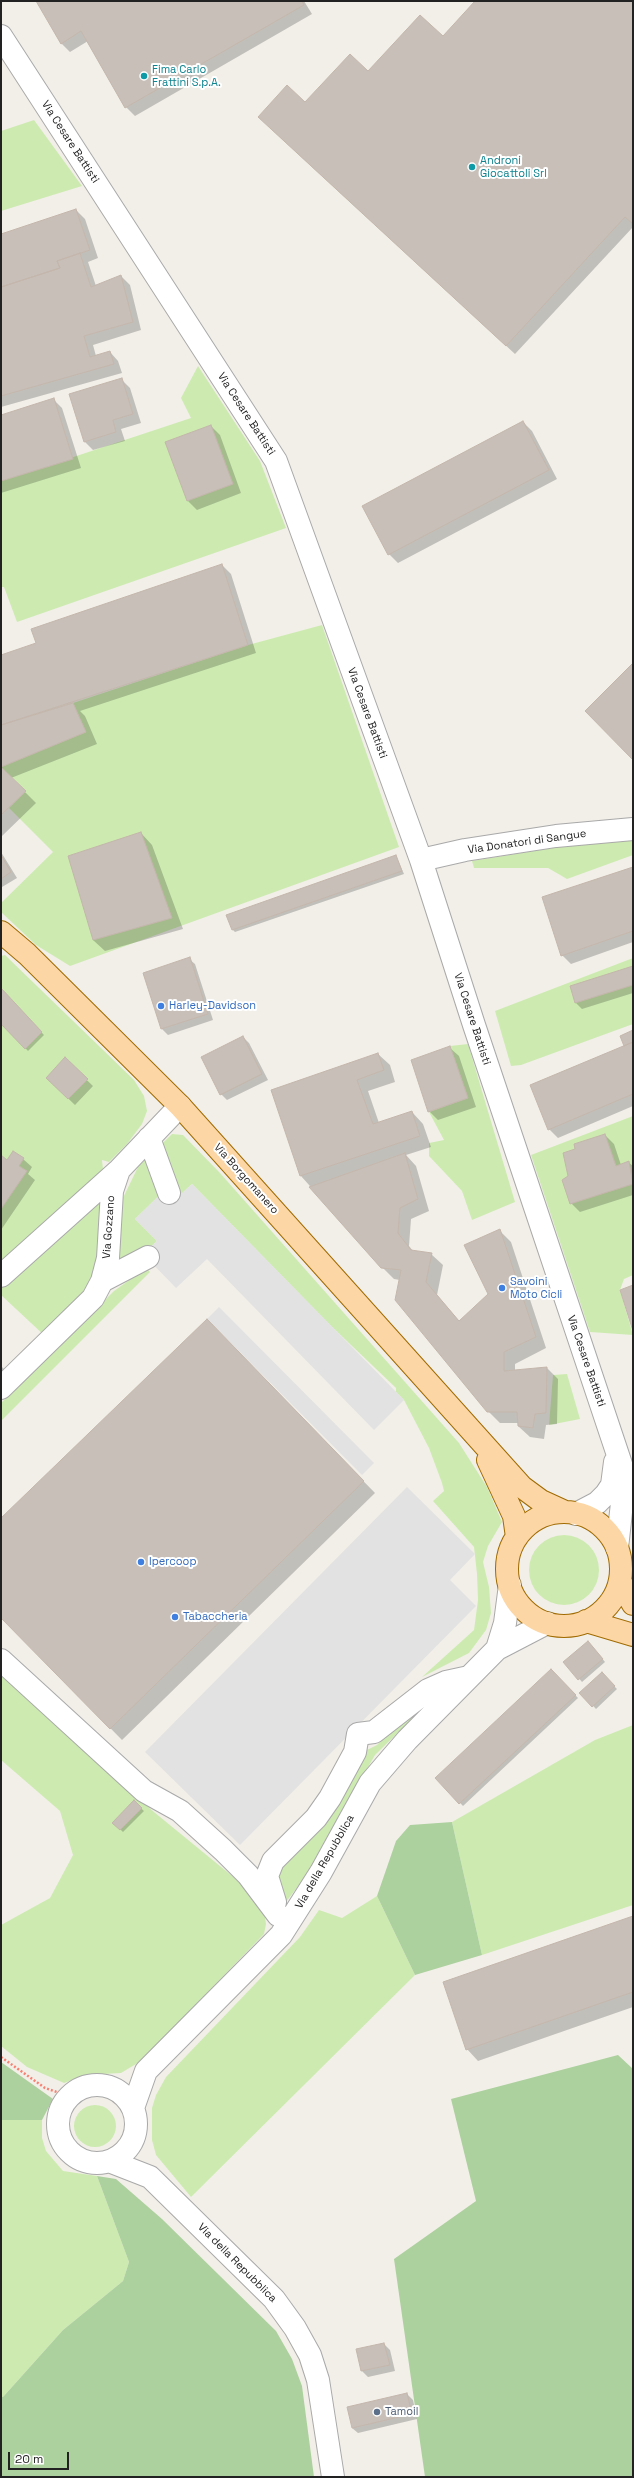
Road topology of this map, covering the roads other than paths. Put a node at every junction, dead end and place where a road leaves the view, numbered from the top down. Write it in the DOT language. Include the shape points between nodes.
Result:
graph roads {
  1 [pos="1,36"];
  2 [pos="633,829"];
  3 [pos="421,860"];
  4 [pos="1,932"];
  5 [pos="180,1106"];
  6 [pos="149,1138"];
  7 [pos="118,1170"];
  8 [pos="169,1193"];
  9 [pos="148,1257"];
  10 [pos="1,1276"];
  11 [pos="102,1281"];
  12 [pos="1,1388"];
  13 [pos="477,1439"];
  14 [pos="615,1447"];
  15 [pos="625,1476"];
  16 [pos="633,1498"];
  17 [pos="571,1513"];
  18 [pos="518,1537"];
  19 [pos="617,1548"];
  20 [pos="620,1581"];
  21 [pos="510,1585"];
  22 [pos="633,1604"];
  23 [pos="586,1622"];
  24 [pos="548,1623"];
  25 [pos="633,1635"];
  26 [pos="497,1649"];
  27 [pos="1,1660"];
  28 [pos="469,1677"];
  29 [pos="280,1925"];
  30 [pos="146,2071"];
  31 [pos="104,2085"];
  32 [pos="133,2108"];
  33 [pos="134,2135"];
  34 [pos="109,2161"];
  35 [pos="150,2177"];
  36 [pos="333,2477"];
  1 -- 3 [label="street, Via Cesare Battisti" via="276,461"];
  2 -- 3 [label="street, Via Donatori di Sangue" via="556,836 465,850"];
  3 -- 14 [label="street, Via Cesare Battisti"];
  4 -- 5 [label="main road, Via Borgomanero" via="27,954"];
  5 -- 6 [label="street, Via Gozzano"];
  5 -- 13 [label="main road, Via Borgomanero" via="424,1376"];
  6 -- 7 [label="street, Via Gozzano"];
  6 -- 8 [label="street"];
  7 -- 10 [label="street, Via Gozzano"];
  7 -- 11 [label="street, Via Gozzano" via="112,1191 111,1232"];
  9 -- 11 [label="street, Via Gozzano"];
  11 -- 12 [label="street" via="92,1298"];
  13 -- 17 [label="main road, Via Borgomanero" via="522,1487 541,1501"];
  13 -- 18 [label="main road, Via Borgomanero" via="514,1516"];
  14 -- 15 [label="street, Via Cesare Battisti"];
  14 -- 17 [label="street, Via Cesare Battisti" via="612,1485 597,1503"];
  15 -- 16 [label="street, Via Cesare Battisti"];
  15 -- 19 [label="street, Via Cesare Battisti"];
  17 -- 18 [label="main road" via="548,1515 533,1522"];
  17 -- 19 [label="main road" via="601,1526"];
  18 -- 21 [label="main road" via="509,1558"];
  19 -- 20 [label="main road" via="621,1565"];
  20 -- 22 [label="main road"];
  20 -- 23 [label="main road" via="608,1606"];
  21 -- 24 [label="main road" via="523,1608 537,1619"];
  21 -- 26 [label="street, Via della Repubblica" via="505,1623"];
  23 -- 24 [label="main road" via="569,1626"];
  23 -- 25 [label="main road"];
  24 -- 26 [label="street, Via della Repubblica"];
  26 -- 28 [label="street, Via della Repubblica"];
  27 -- 29 [label="street" via="144,1791 180,1810 223,1850 248,1875"];
  28 -- 29 [label="street, Via della Repubblica" via="407,1740 370,1783 321,1872"];
  28 -- 29 [label="street" via="446,1682 428,1690 374,1732 358,1734 355,1752 330,1798 316,1818 273,1861 267,1876"];
  29 -- 30 [label="street, Via della Repubblica"];
  30 -- 31 [label="street, Via della Repubblica"];
  30 -- 32 [label="street, Via della Repubblica"];
  31 -- 32 [label="street" via="121,2093"];
  31 -- 34 [label="street, Via della Repubblica" via="81,2088 69,2096 60,2109 58,2132 64,2146 82,2160 97,2163"];
  32 -- 33 [label="street, Via della Repubblica" via="136,2119"];
  33 -- 34 [label="street, Via della Repubblica" via="125,2151"];
  33 -- 35 [label="street, Via della Repubblica"];
  34 -- 35 [label="street, Via della Repubblica"];
  35 -- 36 [label="street, Via della Repubblica" via="274,2299 295,2328 310,2355 318,2380"];
}
